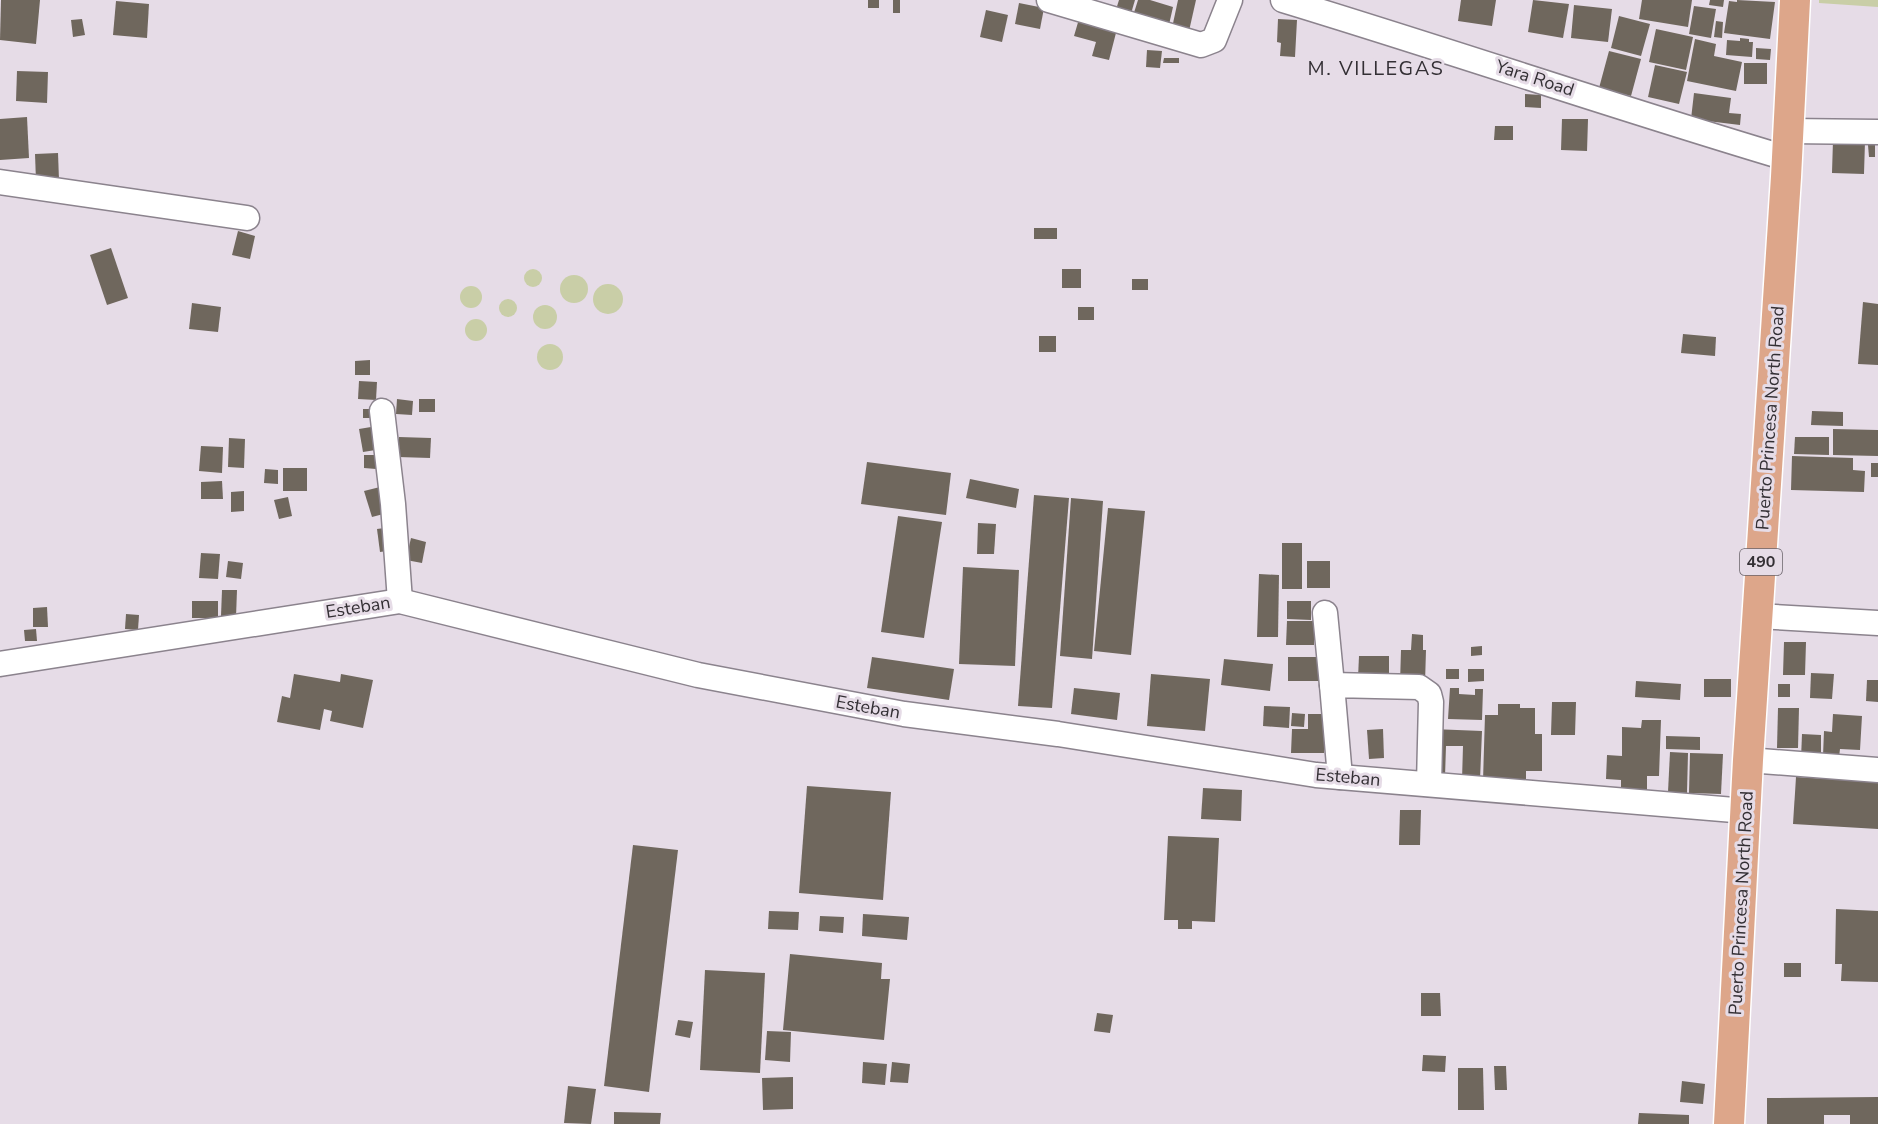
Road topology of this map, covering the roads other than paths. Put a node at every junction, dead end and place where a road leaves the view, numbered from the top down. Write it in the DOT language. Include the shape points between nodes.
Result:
graph roads {
  1 [pos="1049,0"];
  2 [pos="1230,0"];
  3 [pos="1283,0"];
  4 [pos="1795,0"];
  5 [pos="1878,132"];
  6 [pos="1787,144"];
  7 [pos="0,182"];
  8 [pos="247,218"];
  9 [pos="382,411"];
  10 [pos="400,601"];
  11 [pos="1326,612"];
  12 [pos="1757,616"];
  13 [pos="1878,622"];
  14 [pos="0,664"];
  15 [pos="1332,685"];
  16 [pos="1748,760"];
  17 [pos="1878,770"];
  18 [pos="1340,777"];
  19 [pos="1429,784"];
  20 [pos="1746,811"];
  21 [pos="1729,1124"];
  1 -- 2 [label="street" via="1201,45 1214,40"];
  3 -- 6 [label="street, Yara Road" via="1703,133"];
  4 -- 6 [label="main road, Puerto Princesa North Road / 490"];
  5 -- 6 [label="street, Yara Road"];
  6 -- 12 [label="main road, Puerto Princesa North Road / 490"];
  7 -- 8 [label="street"];
  9 -- 10 [label="street"];
  10 -- 14 [label="street, Esteban"];
  10 -- 18 [label="street, Esteban" via="698,675 904,714"];
  11 -- 15 [label="street"];
  12 -- 13 [label="street"];
  12 -- 16 [label="main road, Puerto Princesa North Road / 490"];
  15 -- 18 [label="street"];
  15 -- 19 [label="street" via="1419,687 1429,694"];
  16 -- 17 [label="street"];
  16 -- 20 [label="main road, Puerto Princesa North Road / 490"];
  18 -- 19 [label="street, Esteban"];
  19 -- 20 [label="street, Esteban"];
  20 -- 21 [label="main road, Puerto Princesa North Road / 490"];
}
